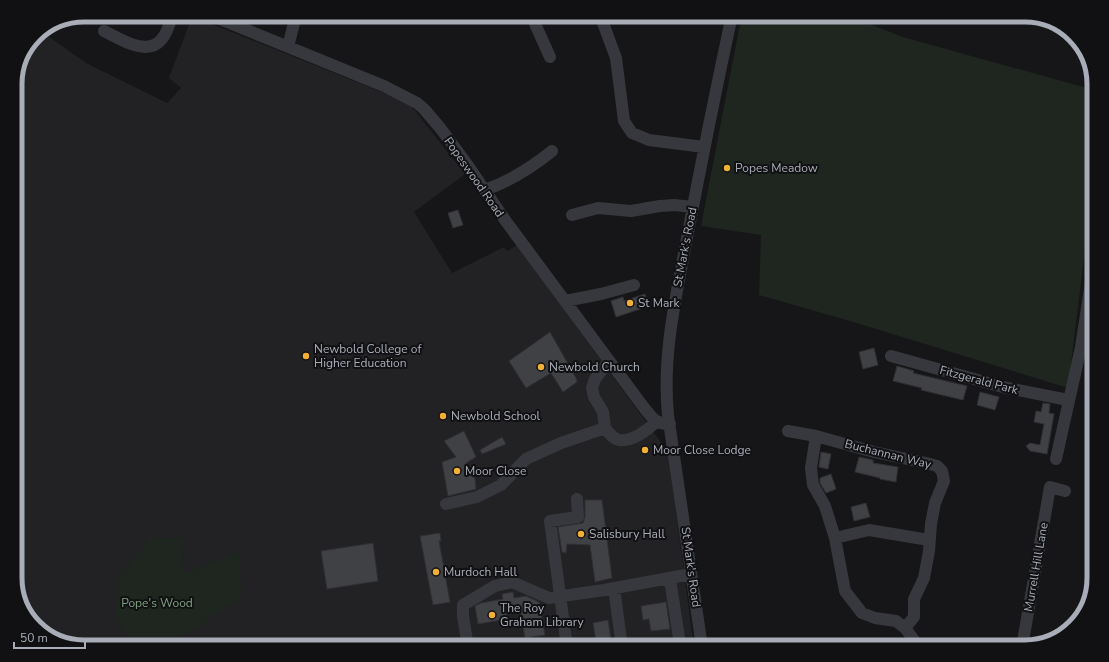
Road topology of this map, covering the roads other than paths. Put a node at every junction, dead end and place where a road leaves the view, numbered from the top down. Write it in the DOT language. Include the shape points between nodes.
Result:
graph roads {
  1 [pos="170,22"];
  2 [pos="229,22"];
  3 [pos="294,22"];
  4 [pos="535,22"];
  5 [pos="603,22"];
  6 [pos="731,22"];
  7 [pos="104,31"];
  8 [pos="288,47"];
  9 [pos="550,57"];
  10 [pos="704,147"];
  11 [pos="552,151"];
  12 [pos="485,190"];
  13 [pos="693,207"];
  14 [pos="572,215"];
  15 [pos="634,285"];
  16 [pos="565,302"];
  17 [pos="1087,313"];
  18 [pos="891,356"];
  19 [pos="609,361"];
  20 [pos="1068,400"];
  21 [pos="656,422"];
  22 [pos="670,424"];
  23 [pos="605,428"];
  24 [pos="788,431"];
  25 [pos="816,436"];
  26 [pos="1056,459"];
  27 [pos="1065,491"];
  28 [pos="578,499"];
  29 [pos="446,504"];
  30 [pos="835,538"];
  31 [pos="929,540"];
  32 [pos="691,574"];
  33 [pos="670,578"];
  34 [pos="614,588"];
  35 [pos="559,597"];
  36 [pos="905,628"];
  37 [pos="467,640"];
  38 [pos="566,640"];
  39 [pos="621,640"];
  40 [pos="679,640"];
  41 [pos="701,640"];
  42 [pos="914,640"];
  43 [pos="1023,640"];
  1 -- 7 [label="street" via="161,41 152,46 135,45"];
  2 -- 8 [label="street, Popeswood Road"];
  3 -- 8 [label="street"];
  4 -- 9 [label="street"];
  5 -- 10 [label="street" via="616,58 624,121 632,133 649,140"];
  6 -- 10 [label="street, St Mark's Road"];
  8 -- 12 [label="street, Popeswood Road" via="384,86 418,103 441,129"];
  10 -- 13 [label="street, St Mark's Road"];
  11 -- 12 [label="street" via="512,179"];
  12 -- 16 [label="street, Popeswood Road"];
  13 -- 14 [label="street" via="674,205 631,211 598,208"];
  13 -- 22 [label="street, St Mark's Road" via="668,349 666,395"];
  15 -- 16 [label="street"];
  16 -- 19 [label="street, Popeswood Road"];
  17 -- 20 [label="street"];
  18 -- 20 [label="street, Fitzgerald Park" via="1003,387"];
  19 -- 21 [label="street, Popeswood Road"];
  19 -- 23 [label="street" via="595,378 592,388 603,412"];
  20 -- 26 [label="street"];
  21 -- 22 [label="street"];
  21 -- 23 [label="street" via="634,438 619,440 611,436"];
  22 -- 32 [label="street, St Mark's Road"];
  23 -- 29 [label="street" via="561,443 526,459 501,485 477,497"];
  24 -- 25 [label="street, Buchannan Way"];
  25 -- 30 [label="street" via="811,468 813,485 825,506"];
  25 -- 31 [label="street, Buchannan Way" via="937,466 942,471 944,480 935,503"];
  27 -- 43 [label="street, Murrell Hill Lane" via="1050,487"];
  28 -- 35 [label="street" via="578,517 550,521"];
  30 -- 31 [label="street" via="869,530"];
  30 -- 36 [label="street" via="846,591 862,613 896,621"];
  31 -- 36 [label="street, Buchannan Way" via="924,578 914,600 914,617"];
  32 -- 33 [label="street"];
  32 -- 41 [label="street, St Mark's Road"];
  33 -- 34 [label="street"];
  33 -- 40 [label="street"];
  34 -- 35 [label="street"];
  34 -- 39 [label="street"];
  35 -- 37 [label="street" via="549,598 512,582 495,586 463,605"];
  35 -- 38 [label="street"];
  36 -- 42 [label="street"];
}
